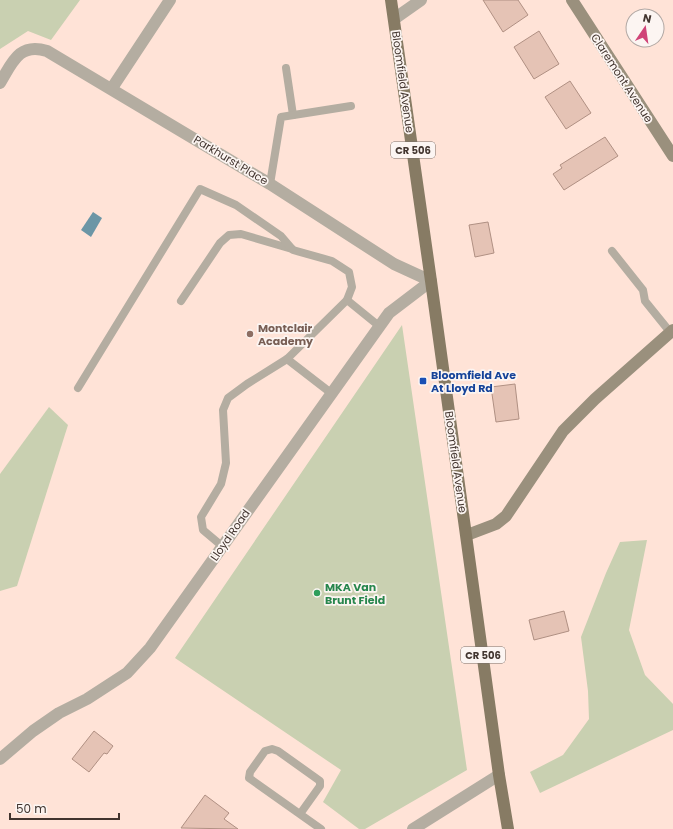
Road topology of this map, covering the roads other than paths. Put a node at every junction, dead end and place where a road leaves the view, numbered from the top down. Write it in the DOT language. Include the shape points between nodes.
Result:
graph roads {
  1 [pos="170,0"];
  2 [pos="391,0"];
  3 [pos="421,0"];
  4 [pos="572,0"];
  5 [pos="394,19"];
  6 [pos="286,68"];
  7 [pos="0,82"];
  8 [pos="112,88"];
  9 [pos="350,106"];
  10 [pos="294,115"];
  11 [pos="673,156"];
  12 [pos="270,184"];
  13 [pos="293,249"];
  14 [pos="612,252"];
  15 [pos="432,281"];
  16 [pos="347,300"];
  17 [pos="181,301"];
  18 [pos="379,326"];
  19 [pos="671,331"];
  20 [pos="287,359"];
  21 [pos="78,388"];
  22 [pos="331,393"];
  23 [pos="467,535"];
  24 [pos="222,546"];
  25 [pos="0,759"];
  26 [pos="499,775"];
  27 [pos="300,814"];
  28 [pos="321,829"];
  29 [pos="413,829"];
  30 [pos="508,829"];
  1 -- 8 [label="street"];
  2 -- 5 [label="main road, Bloomfield Avenue / CR 506"];
  3 -- 5 [label="street"];
  4 -- 11 [label="street, Claremont Avenue"];
  5 -- 15 [label="main road, Bloomfield Avenue / CR 506"];
  6 -- 10 [label="lane"];
  7 -- 8 [label="street, Parkhurst Place" via="18,55 36,47"];
  8 -- 12 [label="street, Parkhurst Place"];
  9 -- 10 [label="lane"];
  10 -- 12 [label="lane" via="281,117"];
  12 -- 15 [label="street, Parkhurst Place" via="394,264"];
  13 -- 16 [label="lane" via="332,261 349,272 352,287"];
  13 -- 17 [label="lane" via="241,234 229,235 220,243"];
  13 -- 21 [label="lane" via="281,236 236,205 200,189"];
  14 -- 19 [label="lane" via="643,290 645,301"];
  15 -- 18 [label="street, Lloyd Road" via="389,313"];
  15 -- 23 [label="main road, Bloomfield Avenue / CR 506" via="457,480"];
  16 -- 18 [label="lane"];
  16 -- 20 [label="lane"];
  18 -- 22 [label="street, Lloyd Road"];
  19 -- 23 [label="street" via="563,431 506,516 487,529"];
  20 -- 22 [label="lane"];
  20 -- 24 [label="lane" via="228,398 223,410 226,463 220,484 201,517 203,530"];
  22 -- 24 [label="street, Lloyd Road"];
  23 -- 26 [label="main road, Bloomfield Avenue / CR 506"];
  24 -- 25 [label="street, Lloyd Road" via="150,648 127,673 39,726"];
  26 -- 29 [label="street"];
  26 -- 30 [label="main road, Bloomfield Avenue / CR 506"];
  27 -- 27 [label="lane" via="320,786 320,781 278,751 264,751 250,772 249,778"];
  27 -- 28 [label="lane"];
}
